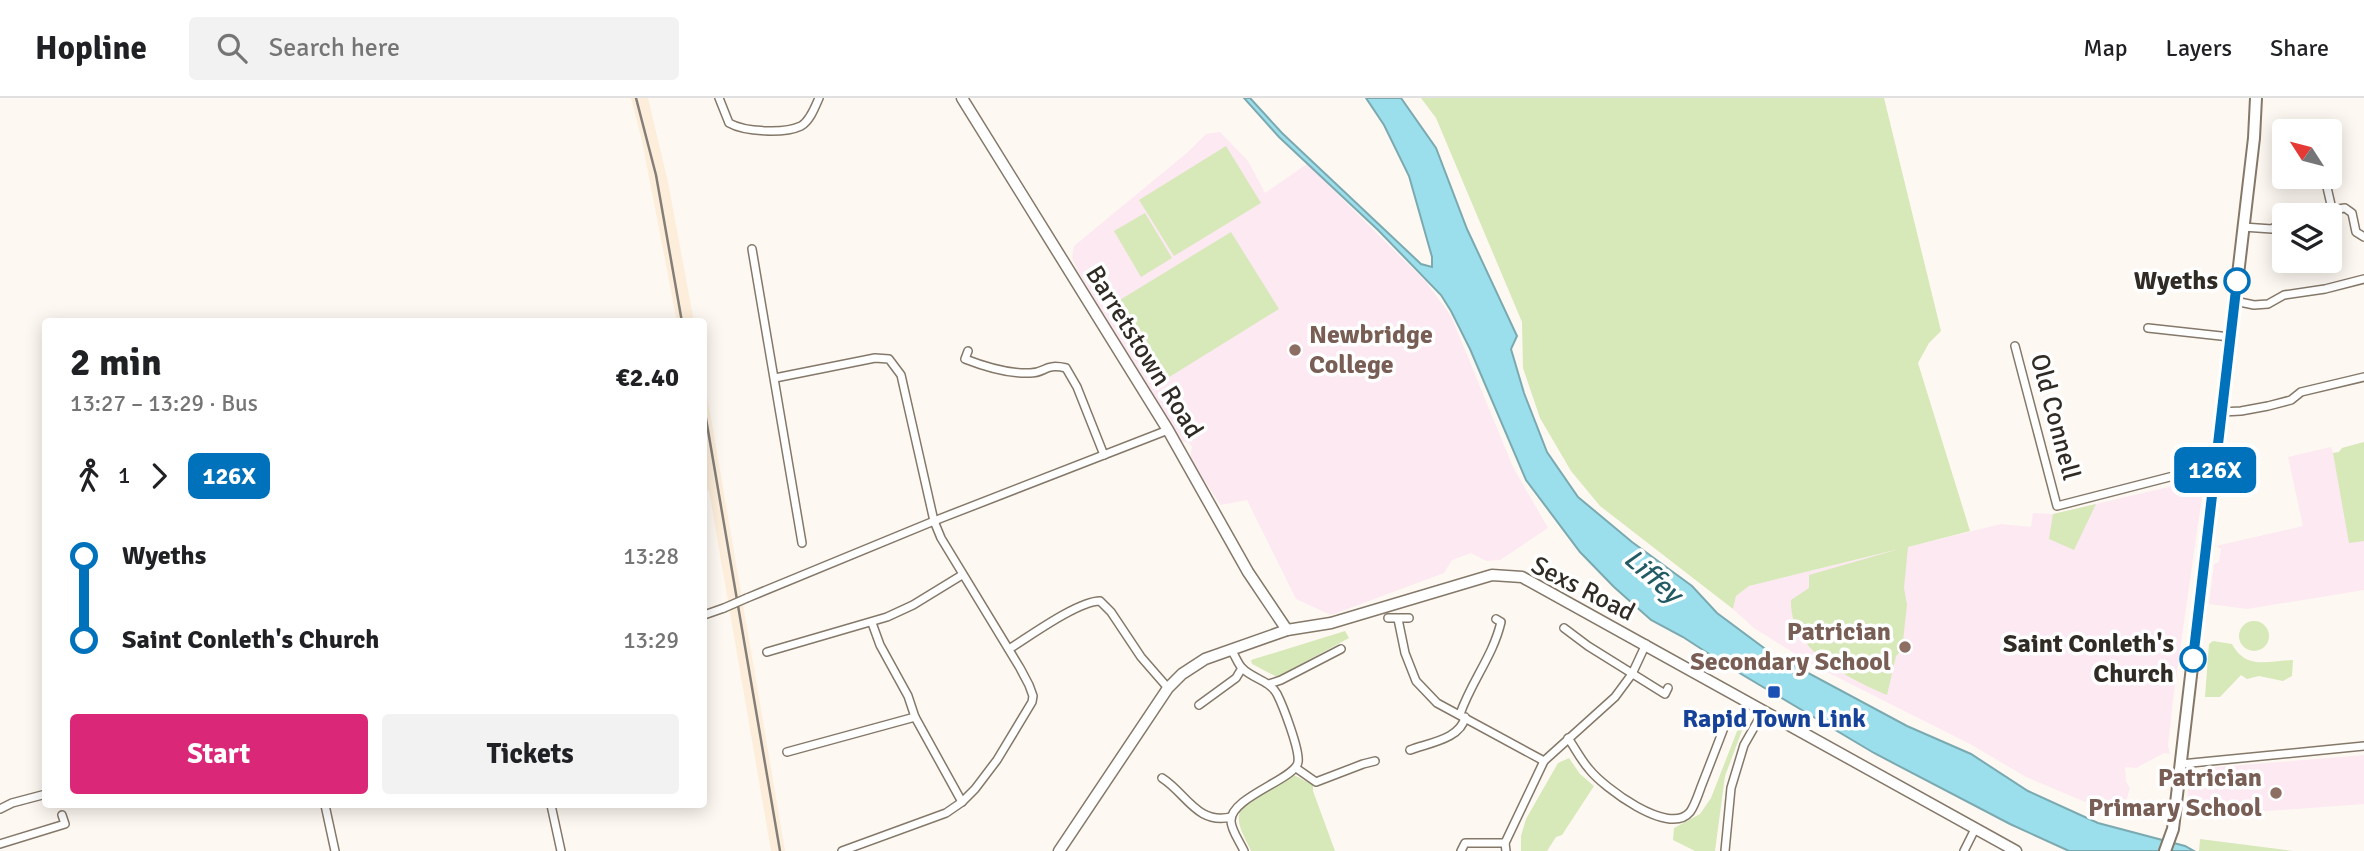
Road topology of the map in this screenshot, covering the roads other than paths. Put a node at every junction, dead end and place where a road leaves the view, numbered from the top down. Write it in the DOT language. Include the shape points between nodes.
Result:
graph roads {
  1 [pos="719,98"];
  2 [pos="819,98"];
  3 [pos="962,98"];
  4 [pos="2256,98"];
  5 [pos="2342,209"];
  6 [pos="2243,227"];
  7 [pos="2272,229"];
  8 [pos="2364,237"];
  9 [pos="752,249"];
  10 [pos="2364,279"];
  11 [pos="2235,301"];
  12 [pos="2148,328"];
  13 [pos="2230,337"];
  14 [pos="2015,346"];
  15 [pos="968,351"];
  16 [pos="2364,377"];
  17 [pos="775,378"];
  18 [pos="2222,412"];
  19 [pos="1168,430"];
  20 [pos="1104,455"];
  21 [pos="2215,470"];
  22 [pos="934,521"];
  23 [pos="802,544"];
  24 [pos="962,575"];
  25 [pos="707,614"];
  26 [pos="1388,618"];
  27 [pos="1409,618"];
  28 [pos="1398,619"];
  29 [pos="1496,619"];
  30 [pos="872,623"];
  31 [pos="1564,628"];
  32 [pos="1287,629"];
  33 [pos="1646,644"];
  34 [pos="1009,649"];
  35 [pos="1341,649"];
  36 [pos="1231,650"];
  37 [pos="767,652"];
  38 [pos="1242,668"];
  39 [pos="1632,674"];
  40 [pos="1269,684"];
  41 [pos="1168,688"];
  42 [pos="1668,688"];
  43 [pos="1199,705"];
  44 [pos="1764,710"];
  45 [pos="1463,715"];
  46 [pos="915,717"];
  47 [pos="1728,717"];
  48 [pos="1721,736"];
  49 [pos="1568,738"];
  50 [pos="1730,740"];
  51 [pos="2364,746"];
  52 [pos="1410,750"];
  53 [pos="787,752"];
  54 [pos="1375,761"];
  55 [pos="1544,761"];
  56 [pos="2181,764"];
  57 [pos="1296,768"];
  58 [pos="1162,778"];
  59 [pos="42,795"];
  60 [pos="962,802"];
  61 [pos="0,808"];
  62 [pos="326,808"];
  63 [pos="552,808"];
  64 [pos="62,815"];
  65 [pos="1231,817"];
  66 [pos="1975,828"];
  67 [pos="0,844"];
  68 [pos="1506,847"];
  69 [pos="335,851"];
  70 [pos="561,851"];
  71 [pos="842,851"];
  72 [pos="1059,851"];
  73 [pos="1244,851"];
  74 [pos="1461,851"];
  75 [pos="1725,851"];
  76 [pos="1964,851"];
  77 [pos="2017,851"];
  78 [pos="2165,851"];
  1 -- 2 [label="street" via="729,123 760,130 802,125"];
  3 -- 19 [label="street, Barretstown Road"];
  4 -- 6 [label="main road"];
  5 -- 8 [label="street" via="2352,213 2356,232"];
  6 -- 7 [label="street"];
  6 -- 11 [label="main road"];
  9 -- 17 [label="street"];
  10 -- 11 [label="street" via="2284,295 2268,303"];
  11 -- 13 [label="main road"];
  12 -- 13 [label="street"];
  13 -- 18 [label="main road"];
  14 -- 21 [label="street, Old Connell" via="2057,506 2189,472"];
  15 -- 20 [label="street" via="965,359 1007,370 1031,374 1052,365 1066,368"];
  16 -- 18 [label="street" via="2301,392 2268,407"];
  17 -- 22 [label="street" via="889,359 901,375"];
  17 -- 23 [label="street"];
  18 -- 21 [label="main road"];
  19 -- 20 [label="street"];
  19 -- 32 [label="street, Barretstown Road" via="1248,572"];
  20 -- 22 [label="street"];
  21 -- 56 [label="main road"];
  22 -- 24 [label="street"];
  22 -- 25 [label="street, bridge"];
  24 -- 30 [label="street"];
  24 -- 34 [label="street"];
  26 -- 28 [label="street"];
  27 -- 28 [label="street"];
  28 -- 45 [label="street" via="1416,681 1437,702"];
  29 -- 45 [label="street" via="1501,622 1497,640 1468,692"];
  30 -- 37 [label="street"];
  30 -- 46 [label="street"];
  31 -- 39 [label="street" via="1575,631"];
  32 -- 33 [label="street, Sexs Road" via="1331,622 1492,575 1522,578"];
  32 -- 36 [label="street, Sexs Road"];
  33 -- 39 [label="street"];
  33 -- 44 [label="street, Sexs Road"];
  34 -- 41 [label="street" via="1079,606 1100,601"];
  34 -- 60 [label="street" via="1029,685 1032,702 997,760"];
  35 -- 40 [label="street"];
  36 -- 38 [label="street"];
  36 -- 41 [label="street, Sexs Road" via="1205,659"];
  38 -- 40 [label="street"];
  38 -- 43 [label="street" via="1236,678"];
  39 -- 42 [label="street" via="1665,694"];
  39 -- 49 [label="street" via="1615,697"];
  40 -- 57 [label="street" via="1297,751"];
  41 -- 72 [label="street, Sexs Road"];
  44 -- 66 [label="street, Sexs Road"];
  44 -- 75 [label="street" via="1744,745 1731,788"];
  45 -- 52 [label="street" via="1460,729 1452,735 1436,736"];
  45 -- 55 [label="street"];
  46 -- 53 [label="street"];
  46 -- 60 [label="street"];
  47 -- 48 [label="street"];
  48 -- 49 [label="street" via="1689,812 1671,820 1650,814 1607,786 1589,770"];
  48 -- 50 [label="street"];
  49 -- 55 [label="street"];
  51 -- 56 [label="street"];
  54 -- 57 [label="street" via="1316,782"];
  55 -- 68 [label="street"];
  56 -- 78 [label="main road" via="2173,829"];
  57 -- 65 [label="street" via="1258,791"];
  58 -- 65 [label="street" via="1196,810 1211,818"];
  59 -- 61 [label="street"];
  60 -- 71 [label="street" via="946,813"];
  62 -- 69 [label="street"];
  63 -- 70 [label="street"];
  64 -- 67 [label="street" via="65,824"];
  65 -- 73 [label="street"];
  66 -- 76 [label="street"];
  66 -- 77 [label="street, Sexs Road"];
  68 -- 74 [label="street" via="1465,843"];
}
